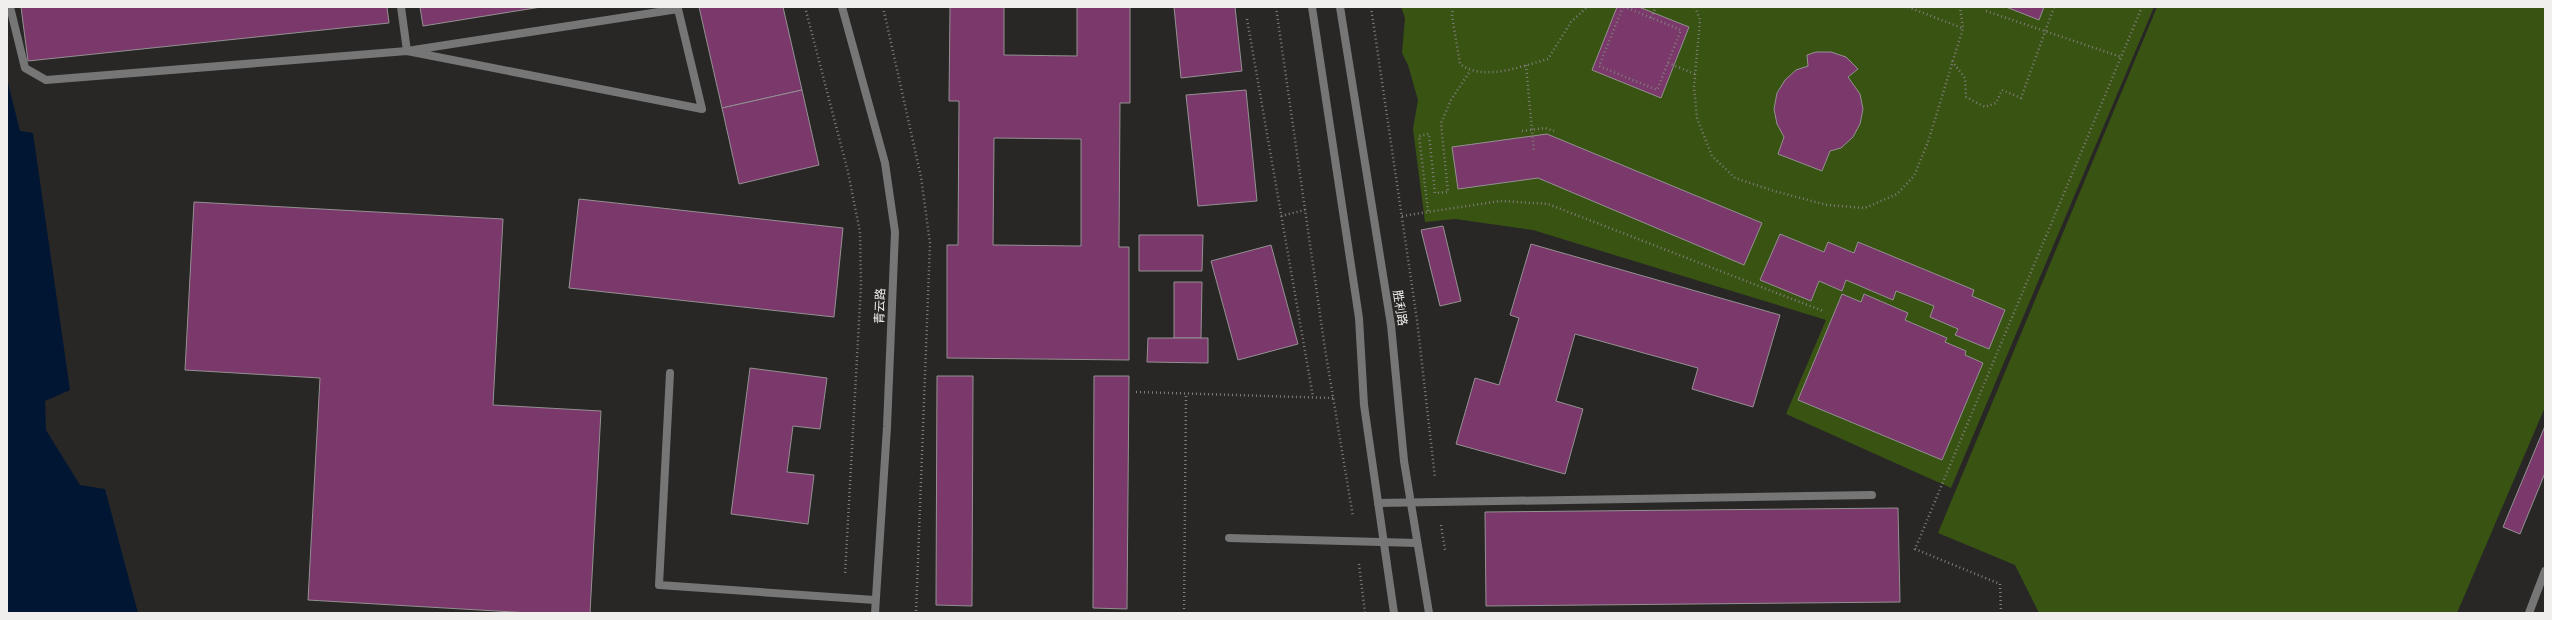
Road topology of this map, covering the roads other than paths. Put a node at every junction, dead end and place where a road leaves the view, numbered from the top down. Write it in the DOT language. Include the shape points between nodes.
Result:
graph roads {
  1 [pos="10,7"];
  2 [pos="401,7"];
  3 [pos="842,7"];
  4 [pos="1312,7"];
  5 [pos="1340,7"];
  6 [pos="407,51"];
  7 [pos="670,373"];
  8 [pos="1872,496"];
  9 [pos="1411,502"];
  10 [pos="1378,503"];
  11 [pos="1229,538"];
  12 [pos="1384,542"];
  13 [pos="1417,543"];
  14 [pos="2545,571"];
  15 [pos="875,600"];
  16 [pos="875,613"];
  17 [pos="1394,613"];
  18 [pos="1429,613"];
  19 [pos="2529,613"];
  1 -- 6 [label="street" via="25,68 46,80"];
  2 -- 6 [label="street"];
  3 -- 15 [label="street, 青云路" via="885,163 895,232 887,427"];
  4 -- 10 [label="street" via="1359,318 1364,405"];
  5 -- 9 [label="street, 胜利路" via="1391,325 1404,461"];
  6 -- 6 [label="street" via="678,9 702,109 671,103"];
  7 -- 15 [label="street" via="660,585"];
  8 -- 9 [label="street"];
  9 -- 10 [label="street"];
  9 -- 13 [label="street, 胜利路"];
  10 -- 12 [label="street"];
  11 -- 12 [label="street"];
  12 -- 13 [label="street"];
  12 -- 17 [label="street"];
  13 -- 18 [label="street, 胜利路"];
  14 -- 19 [label="street"];
  15 -- 16 [label="street, 青云路"];
}
